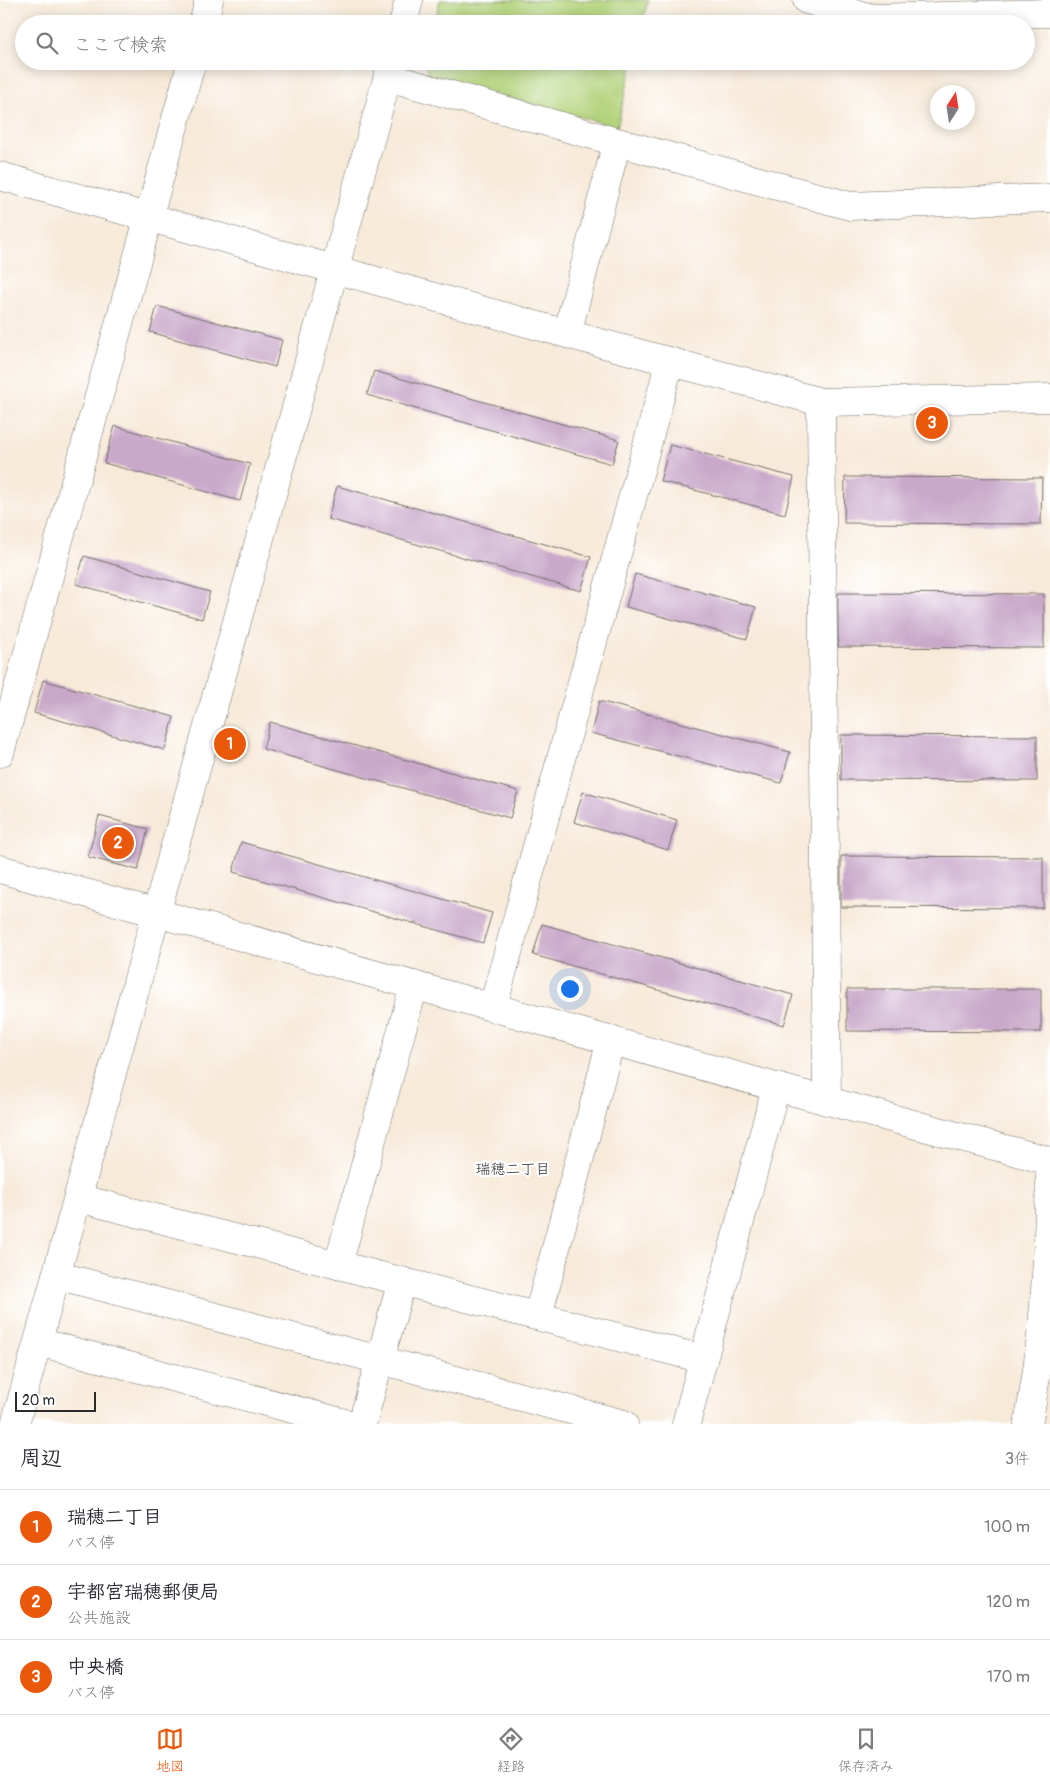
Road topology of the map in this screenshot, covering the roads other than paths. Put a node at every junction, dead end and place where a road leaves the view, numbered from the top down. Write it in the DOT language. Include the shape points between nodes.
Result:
graph roads {
  1 [pos="209,0"];
  2 [pos="409,0"];
  3 [pos="807,0"];
  4 [pos="1050,13"];
  5 [pos="205,15"];
  6 [pos="405,15"];
  7 [pos="861,15"];
  8 [pos="979,15"];
  9 [pos="190,70"];
  10 [pos="390,70"];
  11 [pos="393,70"];
  12 [pos="617,142"];
  13 [pos="0,176"];
  14 [pos="1050,198"];
  15 [pos="149,218"];
  16 [pos="334,269"];
  17 [pos="567,334"];
  18 [pos="670,361"];
  19 [pos="1050,398"];
  20 [pos="821,402"];
  21 [pos="0,753"];
  22 [pos="0,869"];
  23 [pos="157,914"];
  24 [pos="414,985"];
  25 [pos="492,1007"];
  26 [pos="611,1040"];
  27 [pos="776,1087"];
  28 [pos="827,1100"];
  29 [pos="1050,1161"];
  30 [pos="1050,1176"];
  31 [pos="78,1198"];
  32 [pos="338,1265"];
  33 [pos="56,1275"];
  34 [pos="402,1282"];
  35 [pos="538,1316"];
  36 [pos="38,1342"];
  37 [pos="703,1359"];
  38 [pos="380,1360"];
  39 [pos="22,1422"];
  40 [pos="349,1424"];
  41 [pos="362,1424"];
  42 [pos="624,1424"];
  43 [pos="686,1424"];
  44 [pos="1028,1424"];
  1 -- 5 [label="street"];
  2 -- 6 [label="street"];
  3 -- 7 [label="street"];
  4 -- 8 [label="street"];
  9 -- 15 [label="street"];
  10 -- 16 [label="street"];
  11 -- 12 [label="street"];
  12 -- 14 [label="street" via="850,206"];
  12 -- 17 [label="street"];
  13 -- 15 [label="street"];
  15 -- 16 [label="street"];
  15 -- 21 [label="street"];
  16 -- 17 [label="street"];
  16 -- 23 [label="street"];
  17 -- 18 [label="street"];
  18 -- 20 [label="street"];
  18 -- 25 [label="street"];
  19 -- 20 [label="street"];
  20 -- 28 [label="street"];
  22 -- 23 [label="street"];
  23 -- 24 [label="street"];
  23 -- 31 [label="street"];
  24 -- 25 [label="street"];
  24 -- 32 [label="street"];
  25 -- 26 [label="street"];
  26 -- 27 [label="street"];
  26 -- 35 [label="street"];
  27 -- 28 [label="street"];
  27 -- 37 [label="street"];
  28 -- 29 [label="street"];
  30 -- 44 [label="street" via="1048,1246 1035,1389"];
  31 -- 32 [label="street"];
  31 -- 33 [label="street"];
  32 -- 34 [label="street"];
  33 -- 36 [label="street"];
  33 -- 38 [label="street"];
  34 -- 35 [label="street"];
  34 -- 38 [label="street"];
  35 -- 37 [label="street"];
  36 -- 39 [label="street"];
  36 -- 40 [label="street"];
  37 -- 43 [label="street"];
  38 -- 41 [label="street"];
  38 -- 42 [label="street"];
}
